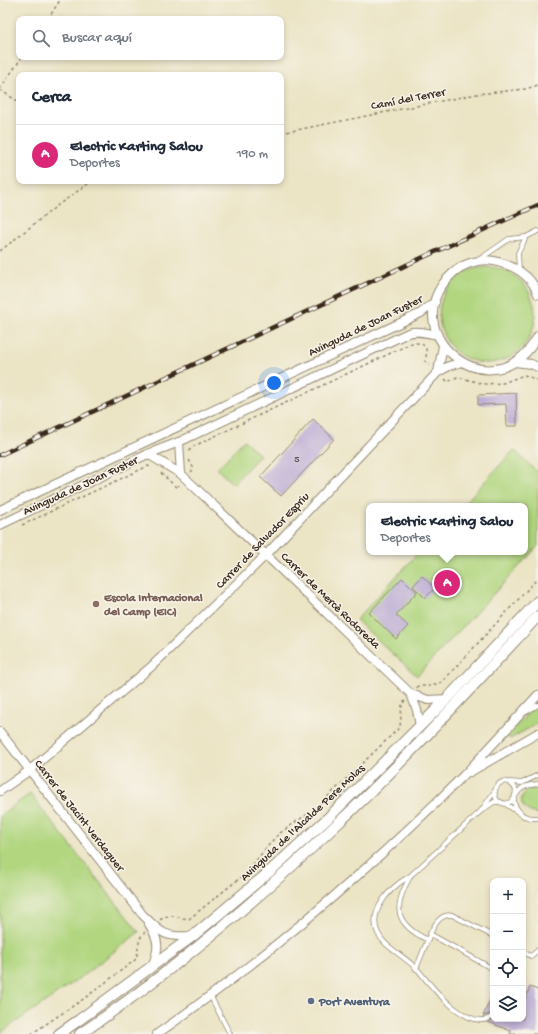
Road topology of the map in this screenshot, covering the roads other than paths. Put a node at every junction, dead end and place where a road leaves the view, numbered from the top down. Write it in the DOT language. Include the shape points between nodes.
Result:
graph roads {
  1 [pos="538,231"];
  2 [pos="526,237"];
  3 [pos="477,261"];
  4 [pos="519,270"];
  5 [pos="538,294"];
  6 [pos="435,302"];
  7 [pos="437,335"];
  8 [pos="538,336"];
  9 [pos="443,346"];
  10 [pos="462,362"];
  11 [pos="515,362"];
  12 [pos="538,367"];
  13 [pos="438,372"];
  14 [pos="179,442"];
  15 [pos="148,454"];
  16 [pos="183,476"];
  17 [pos="0,510"];
  18 [pos="0,525"];
  19 [pos="266,555"];
  20 [pos="538,601"];
  21 [pos="538,616"];
  22 [pos="411,694"];
  23 [pos="538,695"];
  24 [pos="447,699"];
  25 [pos="538,705"];
  26 [pos="515,719"];
  27 [pos="420,726"];
  28 [pos="0,732"];
  29 [pos="538,733"];
  30 [pos="30,770"];
  31 [pos="538,775"];
  32 [pos="462,776"];
  33 [pos="509,782"];
  34 [pos="538,784"];
  35 [pos="495,790"];
  36 [pos="0,791"];
  37 [pos="515,797"];
  38 [pos="503,803"];
  39 [pos="481,811"];
  40 [pos="524,816"];
  41 [pos="538,818"];
  42 [pos="410,876"];
  43 [pos="152,926"];
  44 [pos="430,934"];
  45 [pos="490,934"];
  46 [pos="193,936"];
  47 [pos="428,940"];
  48 [pos="538,950"];
  49 [pos="526,954"];
  50 [pos="151,967"];
  51 [pos="416,968"];
  52 [pos="490,968"];
  53 [pos="433,994"];
  54 [pos="210,995"];
  55 [pos="59,1034"];
  56 [pos="80,1034"];
  57 [pos="157,1034"];
  58 [pos="230,1034"];
  1 -- 2 [label="lane"];
  2 -- 3 [label="lane" via="509,239"];
  2 -- 4 [label="lane" via="518,253"];
  3 -- 4 [label="street" via="506,263"];
  3 -- 6 [label="street" via="461,268 447,279"];
  4 -- 5 [label="street" via="532,283"];
  6 -- 7 [label="street" via="434,319"];
  6 -- 17 [label="street, Avinguda de Joan Fuster" via="421,313"];
  7 -- 9 [label="street"];
  7 -- 14 [label="street, Avinguda de Joan Fuster" via="415,331 408,333"];
  8 -- 11 [label="street" via="525,355"];
  9 -- 10 [label="street"];
  9 -- 13 [label="street"];
  10 -- 11 [label="street" via="476,368 492,369"];
  10 -- 13 [label="street, Carrer de Salvador Espriu"];
  11 -- 12 [label="street"];
  13 -- 19 [label="street, Carrer de Salvador Espriu"];
  14 -- 15 [label="street, Avinguda de Joan Fuster"];
  14 -- 16 [label="street"];
  15 -- 16 [label="street, Carrer de Mercè Rodoreda"];
  15 -- 18 [label="street, Avinguda de Joan Fuster"];
  16 -- 19 [label="street, Carrer de Mercè Rodoreda"];
  19 -- 22 [label="street, Carrer de Mercè Rodoreda"];
  19 -- 30 [label="street, Carrer de Salvador Espriu" via="152,666"];
  20 -- 24 [label="street, Avinguda de l'Alcalde Pere Molas"];
  21 -- 56 [label="street, Avinguda de l'Alcalde Pere Molas" via="427,736 335,827 197,947"];
  22 -- 24 [label="street, Carrer de Mercè Rodoreda" via="428,700"];
  22 -- 27 [label="street, Carrer de Mercè Rodoreda"];
  23 -- 26 [label="street"];
  24 -- 27 [label="street, Avinguda de l'Alcalde Pere Molas"];
  25 -- 26 [label="lane"];
  26 -- 32 [label="street"];
  27 -- 46 [label="street, Avinguda de l'Alcalde Pere Molas" via="312,833"];
  28 -- 30 [label="street, Carrer de Jacint Verdaguer"];
  29 -- 32 [label="street"];
  30 -- 36 [label="street, Carrer de Salvador Espriu"];
  30 -- 43 [label="street, Carrer de Jacint Verdaguer"];
  31 -- 33 [label="lane" via="522,783"];
  32 -- 54 [label="street" via="336,895"];
  33 -- 35 [label="lane" via="498,784"];
  33 -- 37 [label="lane" via="516,790"];
  34 -- 37 [label="lane" via="522,788"];
  35 -- 38 [label="lane" via="495,797"];
  35 -- 39 [label="lane"];
  37 -- 38 [label="lane" via="510,802"];
  37 -- 40 [label="lane" via="514,803"];
  38 -- 39 [label="lane" via="494,802"];
  38 -- 40 [label="lane"];
  39 -- 42 [label="lane"];
  40 -- 41 [label="lane"];
  42 -- 47 [label="lane" via="399,899 400,914 408,928"];
  42 -- 51 [label="lane" via="382,899 376,924 380,937"];
  43 -- 46 [label="street, Carrer de Jacint Verdaguer" via="172,936"];
  43 -- 50 [label="street, Carrer de Jacint Verdaguer" via="158,947"];
  44 -- 45 [label="lane" via="440,918 452,914"];
  44 -- 47 [label="lane"];
  44 -- 52 [label="lane"];
  46 -- 50 [label="street, Avinguda de l'Alcalde Pere Molas"];
  47 -- 51 [label="lane"];
  48 -- 49 [label="lane" via="531,956"];
  50 -- 55 [label="street, Avinguda de l'Alcalde Pere Molas"];
  51 -- 53 [label="lane"];
  54 -- 57 [label="street"];
  54 -- 58 [label="lane"];
}
